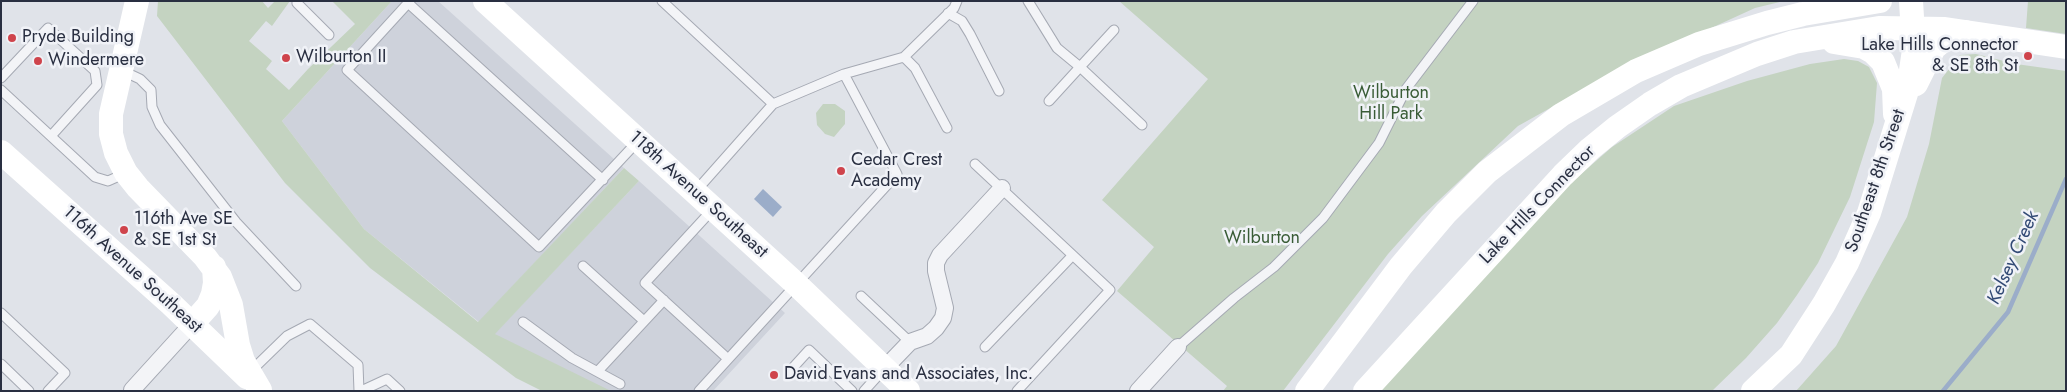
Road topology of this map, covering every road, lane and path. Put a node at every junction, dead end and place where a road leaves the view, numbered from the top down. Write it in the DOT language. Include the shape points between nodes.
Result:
graph roads {
  1 [pos="298,1"];
  2 [pos="485,1"];
  3 [pos="662,1"];
  4 [pos="957,1"];
  5 [pos="1028,1"];
  6 [pos="1473,1"];
  7 [pos="1880,1"];
  8 [pos="1910,1"];
  9 [pos="409,2"];
  10 [pos="133,5"];
  11 [pos="948,13"];
  12 [pos="1913,28"];
  13 [pos="1114,30"];
  14 [pos="1968,32"];
  15 [pos="329,35"];
  16 [pos="1815,39"];
  17 [pos="2066,47"];
  18 [pos="904,57"];
  19 [pos="1080,67"];
  20 [pos="120,69"];
  21 [pos="844,74"];
  22 [pos="1,78"];
  23 [pos="1,90"];
  24 [pos="999,91"];
  25 [pos="1049,101"];
  26 [pos="772,104"];
  27 [pos="1142,125"];
  28 [pos="1896,126"];
  29 [pos="946,128"];
  30 [pos="51,136"];
  31 [pos="639,141"];
  32 [pos="1,152"];
  33 [pos="975,164"];
  34 [pos="126,173"];
  35 [pos="603,180"];
  36 [pos="1002,188"];
  37 [pos="694,192"];
  38 [pos="714,210"];
  39 [pos="1072,256"];
  40 [pos="583,266"];
  41 [pos="214,267"];
  42 [pos="795,283"];
  43 [pos="296,286"];
  44 [pos="861,296"];
  45 [pos="664,300"];
  46 [pos="1,312"];
  47 [pos="644,321"];
  48 [pos="523,322"];
  49 [pos="192,324"];
  50 [pos="910,342"];
  51 [pos="985,347"];
  52 [pos="1178,347"];
  53 [pos="727,358"];
  54 [pos="1,364"];
  55 [pos="884,369"];
  56 [pos="598,371"];
  57 [pos="789,372"];
  58 [pos="620,384"];
  59 [pos="257,385"];
  60 [pos="132,390"];
  61 [pos="29,391"];
  62 [pos="48,391"];
  63 [pos="360,391"];
  64 [pos="400,391"];
  65 [pos="699,391"];
  66 [pos="852,391"];
  67 [pos="864,391"];
  68 [pos="908,391"];
  69 [pos="1017,391"];
  70 [pos="1138,391"];
  71 [pos="1307,391"];
  72 [pos="1365,391"];
  73 [pos="1753,391"];
  1 -- 15 [label="lane"];
  2 -- 31 [label="main road, 118th Avenue Southeast"];
  3 -- 26 [label="lane"];
  4 -- 11 [label="lane"];
  5 -- 19 [label="lane" via="1057,48"];
  6 -- 52 [label="lane" via="1406,89 1379,143 1324,218 1274,268"];
  7 -- 71 [label="main road" via="1794,16 1699,44 1636,71 1561,116 1487,172 1446,213 1401,266"];
  8 -- 12 [label="main road, Southeast 8th Street"];
  9 -- 35 [label="lane"];
  9 -- 35 [label="lane" via="347,70 539,247"];
  10 -- 20 [label="main road"];
  11 -- 18 [label="lane"];
  11 -- 24 [label="lane" via="962,21"];
  12 -- 14 [label="main road, Lake Hills Connector"];
  12 -- 16 [label="main road, Lake Hills Connector" via="1879,28"];
  12 -- 28 [label="main road, Southeast 8th Street" via="1914,50 1909,84"];
  13 -- 19 [label="lane"];
  14 -- 17 [label="main road, Lake Hills Connector"];
  14 -- 28 [label="main road" via="1946,38 1934,48"];
  16 -- 28 [label="main road" via="1864,47 1883,62 1894,89"];
  16 -- 72 [label="main road, Lake Hills Connector" via="1785,45 1717,70 1658,100 1617,127 1563,175"];
  18 -- 21 [label="lane"];
  18 -- 29 [label="lane" via="915,68"];
  19 -- 25 [label="lane"];
  19 -- 27 [label="lane"];
  20 -- 34 [label="main road" via="111,114 111,134"];
  20 -- 43 [label="lane" via="140,79 151,90 152,107 160,125 236,222"];
  21 -- 26 [label="lane"];
  21 -- 42 [label="lane" via="896,174"];
  22 -- 30 [label="lane" via="48,28 95,72 97,85"];
  23 -- 30 [label="lane"];
  26 -- 37 [label="lane"];
  28 -- 73 [label="main road, Southeast 8th Street" via="1869,213 1847,263 1791,355"];
  30 -- 34 [label="lane" via="95,177 108,181"];
  31 -- 35 [label="lane"];
  31 -- 37 [label="main road, 118th Avenue Southeast"];
  32 -- 49 [label="main road, 116th Avenue Southeast"];
  33 -- 36 [label="lane"];
  34 -- 41 [label="main road"];
  36 -- 39 [label="lane"];
  36 -- 50 [label="street" via="940,255 936,263 945,308 942,318 927,336"];
  37 -- 38 [label="main road, 118th Avenue Southeast"];
  38 -- 42 [label="main road, 118th Avenue Southeast"];
  38 -- 45 [label="lane" via="645,283"];
  39 -- 51 [label="lane"];
  39 -- 69 [label="lane" via="1110,290"];
  40 -- 47 [label="lane"];
  41 -- 49 [label="main road" via="213,294 208,306"];
  41 -- 59 [label="main road" via="228,294 243,361"];
  42 -- 53 [label="lane"];
  42 -- 55 [label="main road, 118th Avenue Southeast"];
  44 -- 50 [label="lane"];
  45 -- 47 [label="lane"];
  45 -- 53 [label="lane"];
  46 -- 62 [label="lane" via="65,374"];
  47 -- 56 [label="lane"];
  48 -- 56 [label="lane" via="572,358"];
  49 -- 59 [label="main road, 116th Avenue Southeast"];
  49 -- 60 [label="street"];
  50 -- 55 [label="street"];
  52 -- 70 [label="street"];
  53 -- 65 [label="lane"];
  54 -- 61 [label="lane"];
  55 -- 67 [label="lane"];
  55 -- 68 [label="main road, 118th Avenue Southeast"];
  56 -- 58 [label="lane"];
  57 -- 66 [label="lane" via="809,350"];
  59 -- 63 [label="lane" via="287,336 310,324 358,365"];
  63 -- 64 [label="lane" via="387,378"];
}
